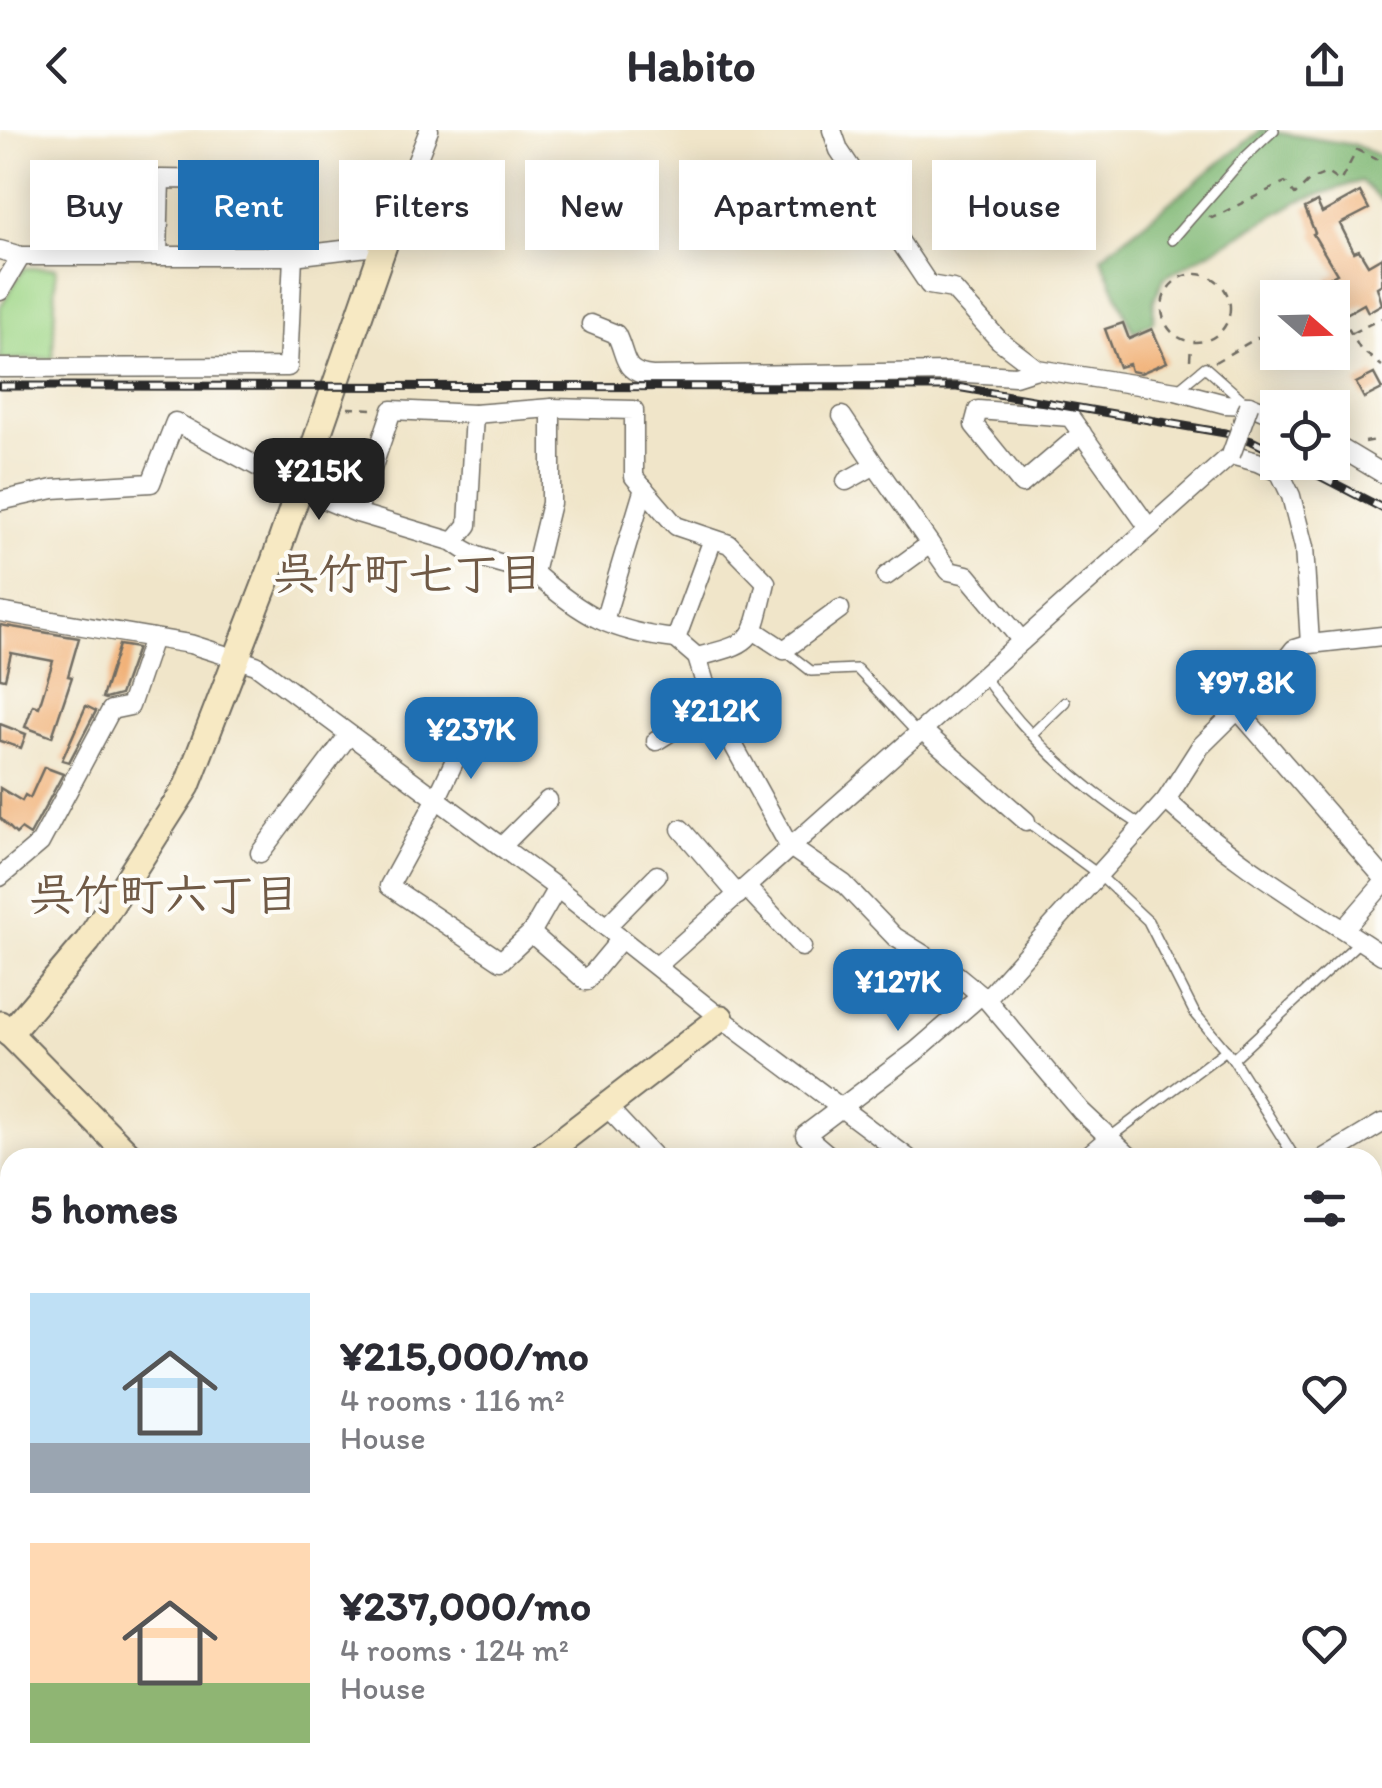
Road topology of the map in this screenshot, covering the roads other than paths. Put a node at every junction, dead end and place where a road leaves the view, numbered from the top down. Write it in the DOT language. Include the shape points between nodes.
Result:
graph roads {
  1 [pos="428,130"];
  2 [pos="832,130"];
  3 [pos="1274,130"];
  4 [pos="416,160"];
  5 [pos="1172,240"];
  6 [pos="0,250"];
  7 [pos="339,250"];
  8 [pos="382,250"];
  9 [pos="21,256"];
  10 [pos="158,256"];
  11 [pos="293,256"];
  12 [pos="0,291"];
  13 [pos="591,324"];
  14 [pos="0,368"];
  15 [pos="1037,369"];
  16 [pos="1176,390"];
  17 [pos="1249,406"];
  18 [pos="551,408"];
  19 [pos="1260,410"];
  20 [pos="474,414"];
  21 [pos="842,416"];
  22 [pos="1082,434"];
  23 [pos="1350,454"];
  24 [pos="1230,456"];
  25 [pos="874,465"];
  26 [pos="1382,473"];
  27 [pos="846,481"];
  28 [pos="644,488"];
  29 [pos="300,489"];
  30 [pos="0,501"];
  31 [pos="357,513"];
  32 [pos="1149,528"];
  33 [pos="713,539"];
  34 [pos="454,542"];
  35 [pos="930,544"];
  36 [pos="534,573"];
  37 [pos="886,576"];
  38 [pos="840,609"];
  39 [pos="0,612"];
  40 [pos="604,621"];
  41 [pos="755,631"];
  42 [pos="1382,636"];
  43 [pos="154,638"];
  44 [pos="676,639"];
  45 [pos="1022,640"];
  46 [pos="1310,644"];
  47 [pos="784,650"];
  48 [pos="697,657"];
  49 [pos="236,660"];
  50 [pos="984,677"];
  51 [pos="1066,702"];
  52 [pos="712,706"];
  53 [pos="1238,710"];
  54 [pos="921,733"];
  55 [pos="1032,734"];
  56 [pos="348,736"];
  57 [pos="656,742"];
  58 [pos="463,744"];
  59 [pos="436,800"];
  60 [pos="548,800"];
  61 [pos="1166,800"];
  62 [pos="1026,821"];
  63 [pos="1142,826"];
  64 [pos="682,829"];
  65 [pos="788,846"];
  66 [pos="501,847"];
  67 [pos="260,853"];
  68 [pos="1098,874"];
  69 [pos="657,875"];
  70 [pos="1382,876"];
  71 [pos="0,877"];
  72 [pos="1382,885"];
  73 [pos="557,888"];
  74 [pos="743,892"];
  75 [pos="606,926"];
  76 [pos="1344,928"];
  77 [pos="531,932"];
  78 [pos="621,938"];
  79 [pos="1360,940"];
  80 [pos="802,947"];
  81 [pos="1382,955"];
  82 [pos="657,966"];
  83 [pos="983,998"];
  84 [pos="721,1018"];
  85 [pos="4,1029"];
  86 [pos="1226,1050"];
  87 [pos="1233,1059"];
  88 [pos="842,1106"];
  89 [pos="606,1107"];
  90 [pos="1382,1123"];
  91 [pos="1109,1138"];
  92 [pos="122,1148"];
  93 [pos="553,1148"];
  94 [pos="645,1148"];
  95 [pos="820,1148"];
  96 [pos="895,1148"];
  97 [pos="1097,1148"];
  98 [pos="1120,1148"];
  99 [pos="1289,1148"];
  100 [pos="1341,1148"];
  1 -- 4 [label="street"];
  2 -- 15 [label="street" via="838,150 929,285 953,289 999,340"];
  3 -- 5 [label="lane"];
  6 -- 9 [label="street"];
  7 -- 11 [label="street"];
  8 -- 29 [label="street"];
  9 -- 10 [label="street"];
  9 -- 12 [label="street"];
  10 -- 11 [label="street"];
  10 -- 11 [label="street" via="160,179 292,180"];
  11 -- 14 [label="street" via="288,367"];
  13 -- 15 [label="street" via="616,334 636,374 652,376 1016,376"];
  15 -- 16 [label="street"];
  16 -- 17 [label="street"];
  16 -- 17 [label="lane" via="1202,370"];
  17 -- 19 [label="street"];
  17 -- 24 [label="street, bridge"];
  18 -- 20 [label="street"];
  18 -- 28 [label="street" via="634,410 634,477"];
  18 -- 36 [label="street" via="550,503"];
  20 -- 31 [label="street" via="392,410"];
  20 -- 34 [label="street" via="468,525"];
  21 -- 25 [label="street"];
  22 -- 22 [label="street" via="1070,417 978,410 974,425 1022,484"];
  22 -- 32 [label="street"];
  23 -- 26 [label="street"];
  24 -- 32 [label="street"];
  24 -- 46 [label="street" via="1280,473 1291,496 1304,547"];
  25 -- 27 [label="street"];
  25 -- 35 [label="street"];
  28 -- 33 [label="street" via="676,526"];
  28 -- 40 [label="street"];
  29 -- 30 [label="street" via="175,422 151,483 53,489"];
  29 -- 31 [label="street"];
  29 -- 49 [label="street"];
  31 -- 34 [label="street"];
  32 -- 45 [label="street"];
  33 -- 41 [label="street" via="729,544 766,582"];
  33 -- 44 [label="street"];
  34 -- 36 [label="street" via="470,556"];
  35 -- 37 [label="street"];
  35 -- 45 [label="street" via="949,571 968,575"];
  36 -- 40 [label="street" via="573,607"];
  38 -- 47 [label="street"];
  39 -- 43 [label="street"];
  40 -- 44 [label="street" via="634,635"];
  41 -- 47 [label="street"];
  41 -- 48 [label="street" via="742,646"];
  42 -- 46 [label="street"];
  43 -- 49 [label="street"];
  43 -- 71 [label="street" via="130,706 111,710 40,843"];
  44 -- 48 [label="street"];
  45 -- 50 [label="street"];
  46 -- 53 [label="street" via="1294,649"];
  47 -- 54 [label="lane" via="812,670 857,669"];
  48 -- 52 [label="street"];
  49 -- 56 [label="street" via="256,665"];
  49 -- 85 [label="street" via="187,786 160,832 88,941"];
  50 -- 54 [label="street"];
  50 -- 55 [label="lane"];
  51 -- 55 [label="lane"];
  52 -- 57 [label="street"];
  52 -- 65 [label="street"];
  53 -- 61 [label="street" via="1200,747"];
  53 -- 70 [label="street"];
  54 -- 62 [label="street"];
  54 -- 65 [label="street"];
  55 -- 63 [label="lane" via="1098,798"];
  56 -- 59 [label="street"];
  56 -- 67 [label="street"];
  58 -- 59 [label="street"];
  59 -- 66 [label="street"];
  59 -- 77 [label="street" via="389,886 502,961"];
  60 -- 66 [label="street"];
  61 -- 63 [label="street"];
  61 -- 76 [label="street" via="1285,895"];
  62 -- 68 [label="lane"];
  63 -- 68 [label="street"];
  64 -- 74 [label="street"];
  65 -- 74 [label="street"];
  65 -- 83 [label="street" via="844,884 896,938"];
  66 -- 73 [label="street"];
  68 -- 83 [label="street"];
  68 -- 86 [label="lane" via="1148,921 1194,1012"];
  69 -- 75 [label="street"];
  72 -- 76 [label="street"];
  73 -- 75 [label="street"];
  73 -- 77 [label="street"];
  74 -- 80 [label="street"];
  74 -- 82 [label="street"];
  75 -- 78 [label="street"];
  76 -- 79 [label="street"];
  77 -- 78 [label="street" via="586,981"];
  78 -- 82 [label="street"];
  79 -- 81 [label="street"];
  79 -- 87 [label="lane"];
  82 -- 84 [label="street"];
  83 -- 88 [label="street"];
  83 -- 91 [label="street"];
  84 -- 88 [label="street"];
  84 -- 89 [label="street"];
  85 -- 92 [label="street"];
  86 -- 87 [label="lane"];
  86 -- 91 [label="lane"];
  87 -- 99 [label="lane"];
  88 -- 95 [label="street" via="805,1135"];
  88 -- 96 [label="street"];
  89 -- 93 [label="street"];
  89 -- 94 [label="street"];
  90 -- 100 [label="street"];
  91 -- 97 [label="street"];
  91 -- 98 [label="street"];
}
